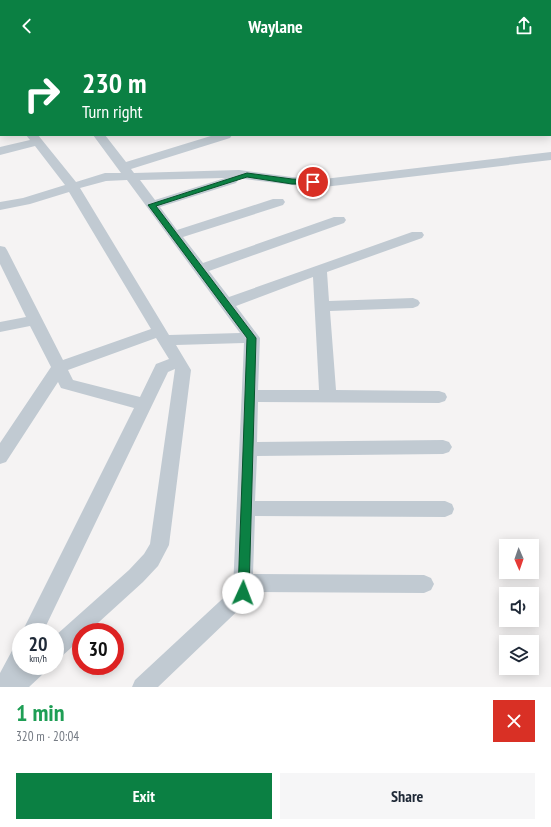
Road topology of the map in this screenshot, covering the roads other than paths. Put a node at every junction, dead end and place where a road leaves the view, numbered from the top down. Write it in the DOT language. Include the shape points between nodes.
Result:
graph roads {
  1 [pos="100,136"];
  2 [pos="223,136"];
  3 [pos="35,138"];
  4 [pos="0,150"];
  5 [pos="551,156"];
  6 [pos="127,172"];
  7 [pos="247,175"];
  8 [pos="73,187"];
  9 [pos="278,202"];
  10 [pos="152,205"];
  11 [pos="0,206"];
  12 [pos="339,220"];
  13 [pos="174,235"];
  14 [pos="417,235"];
  15 [pos="2,257"];
  16 [pos="200,269"];
  17 [pos="320,269"];
  18 [pos="413,303"];
  19 [pos="226,304"];
  20 [pos="322,306"];
  21 [pos="35,320"];
  22 [pos="0,327"];
  23 [pos="162,336"];
  24 [pos="252,338"];
  25 [pos="178,362"];
  26 [pos="59,367"];
  27 [pos="250,396"];
  28 [pos="328,396"];
  29 [pos="439,397"];
  30 [pos="144,404"];
  31 [pos="443,447"];
  32 [pos="248,449"];
  33 [pos="0,457"];
  34 [pos="246,508"];
  35 [pos="445,509"];
  36 [pos="243,583"];
  37 [pos="424,584"];
  38 [pos="36,623"];
  39 [pos="64,641"];
  40 [pos="12,671"];
  41 [pos="26,675"];
  42 [pos="4,687"];
  43 [pos="13,687"];
  44 [pos="143,687"];
  1 -- 6 [label="street"];
  2 -- 6 [label="street"];
  3 -- 4 [label="street"];
  3 -- 8 [label="street"];
  5 -- 7 [label="street" via="324,182"];
  6 -- 7 [label="street"];
  6 -- 8 [label="street"];
  6 -- 10 [label="street"];
  7 -- 10 [label="street"];
  8 -- 11 [label="street"];
  8 -- 23 [label="street"];
  9 -- 13 [label="street"];
  10 -- 13 [label="street"];
  12 -- 16 [label="street"];
  13 -- 16 [label="street"];
  14 -- 17 [label="street"];
  15 -- 21 [label="street"];
  16 -- 19 [label="street"];
  17 -- 19 [label="street"];
  17 -- 20 [label="street"];
  18 -- 20 [label="street"];
  19 -- 24 [label="street"];
  20 -- 28 [label="street"];
  21 -- 22 [label="street"];
  21 -- 26 [label="street"];
  23 -- 24 [label="street"];
  23 -- 25 [label="street"];
  23 -- 26 [label="street"];
  24 -- 27 [label="street"];
  25 -- 30 [label="street" via="162,368"];
  25 -- 39 [label="street" via="183,370 159,545 151,560 136,576"];
  26 -- 30 [label="street" via="67,384"];
  26 -- 33 [label="street"];
  27 -- 28 [label="street"];
  27 -- 32 [label="street"];
  28 -- 29 [label="street"];
  30 -- 38 [label="street"];
  31 -- 32 [label="street"];
  32 -- 34 [label="street"];
  34 -- 35 [label="street"];
  34 -- 36 [label="street"];
  36 -- 37 [label="street"];
  36 -- 44 [label="street" via="243,593"];
  40 -- 42 [label="street"];
  41 -- 43 [label="street"];
}
